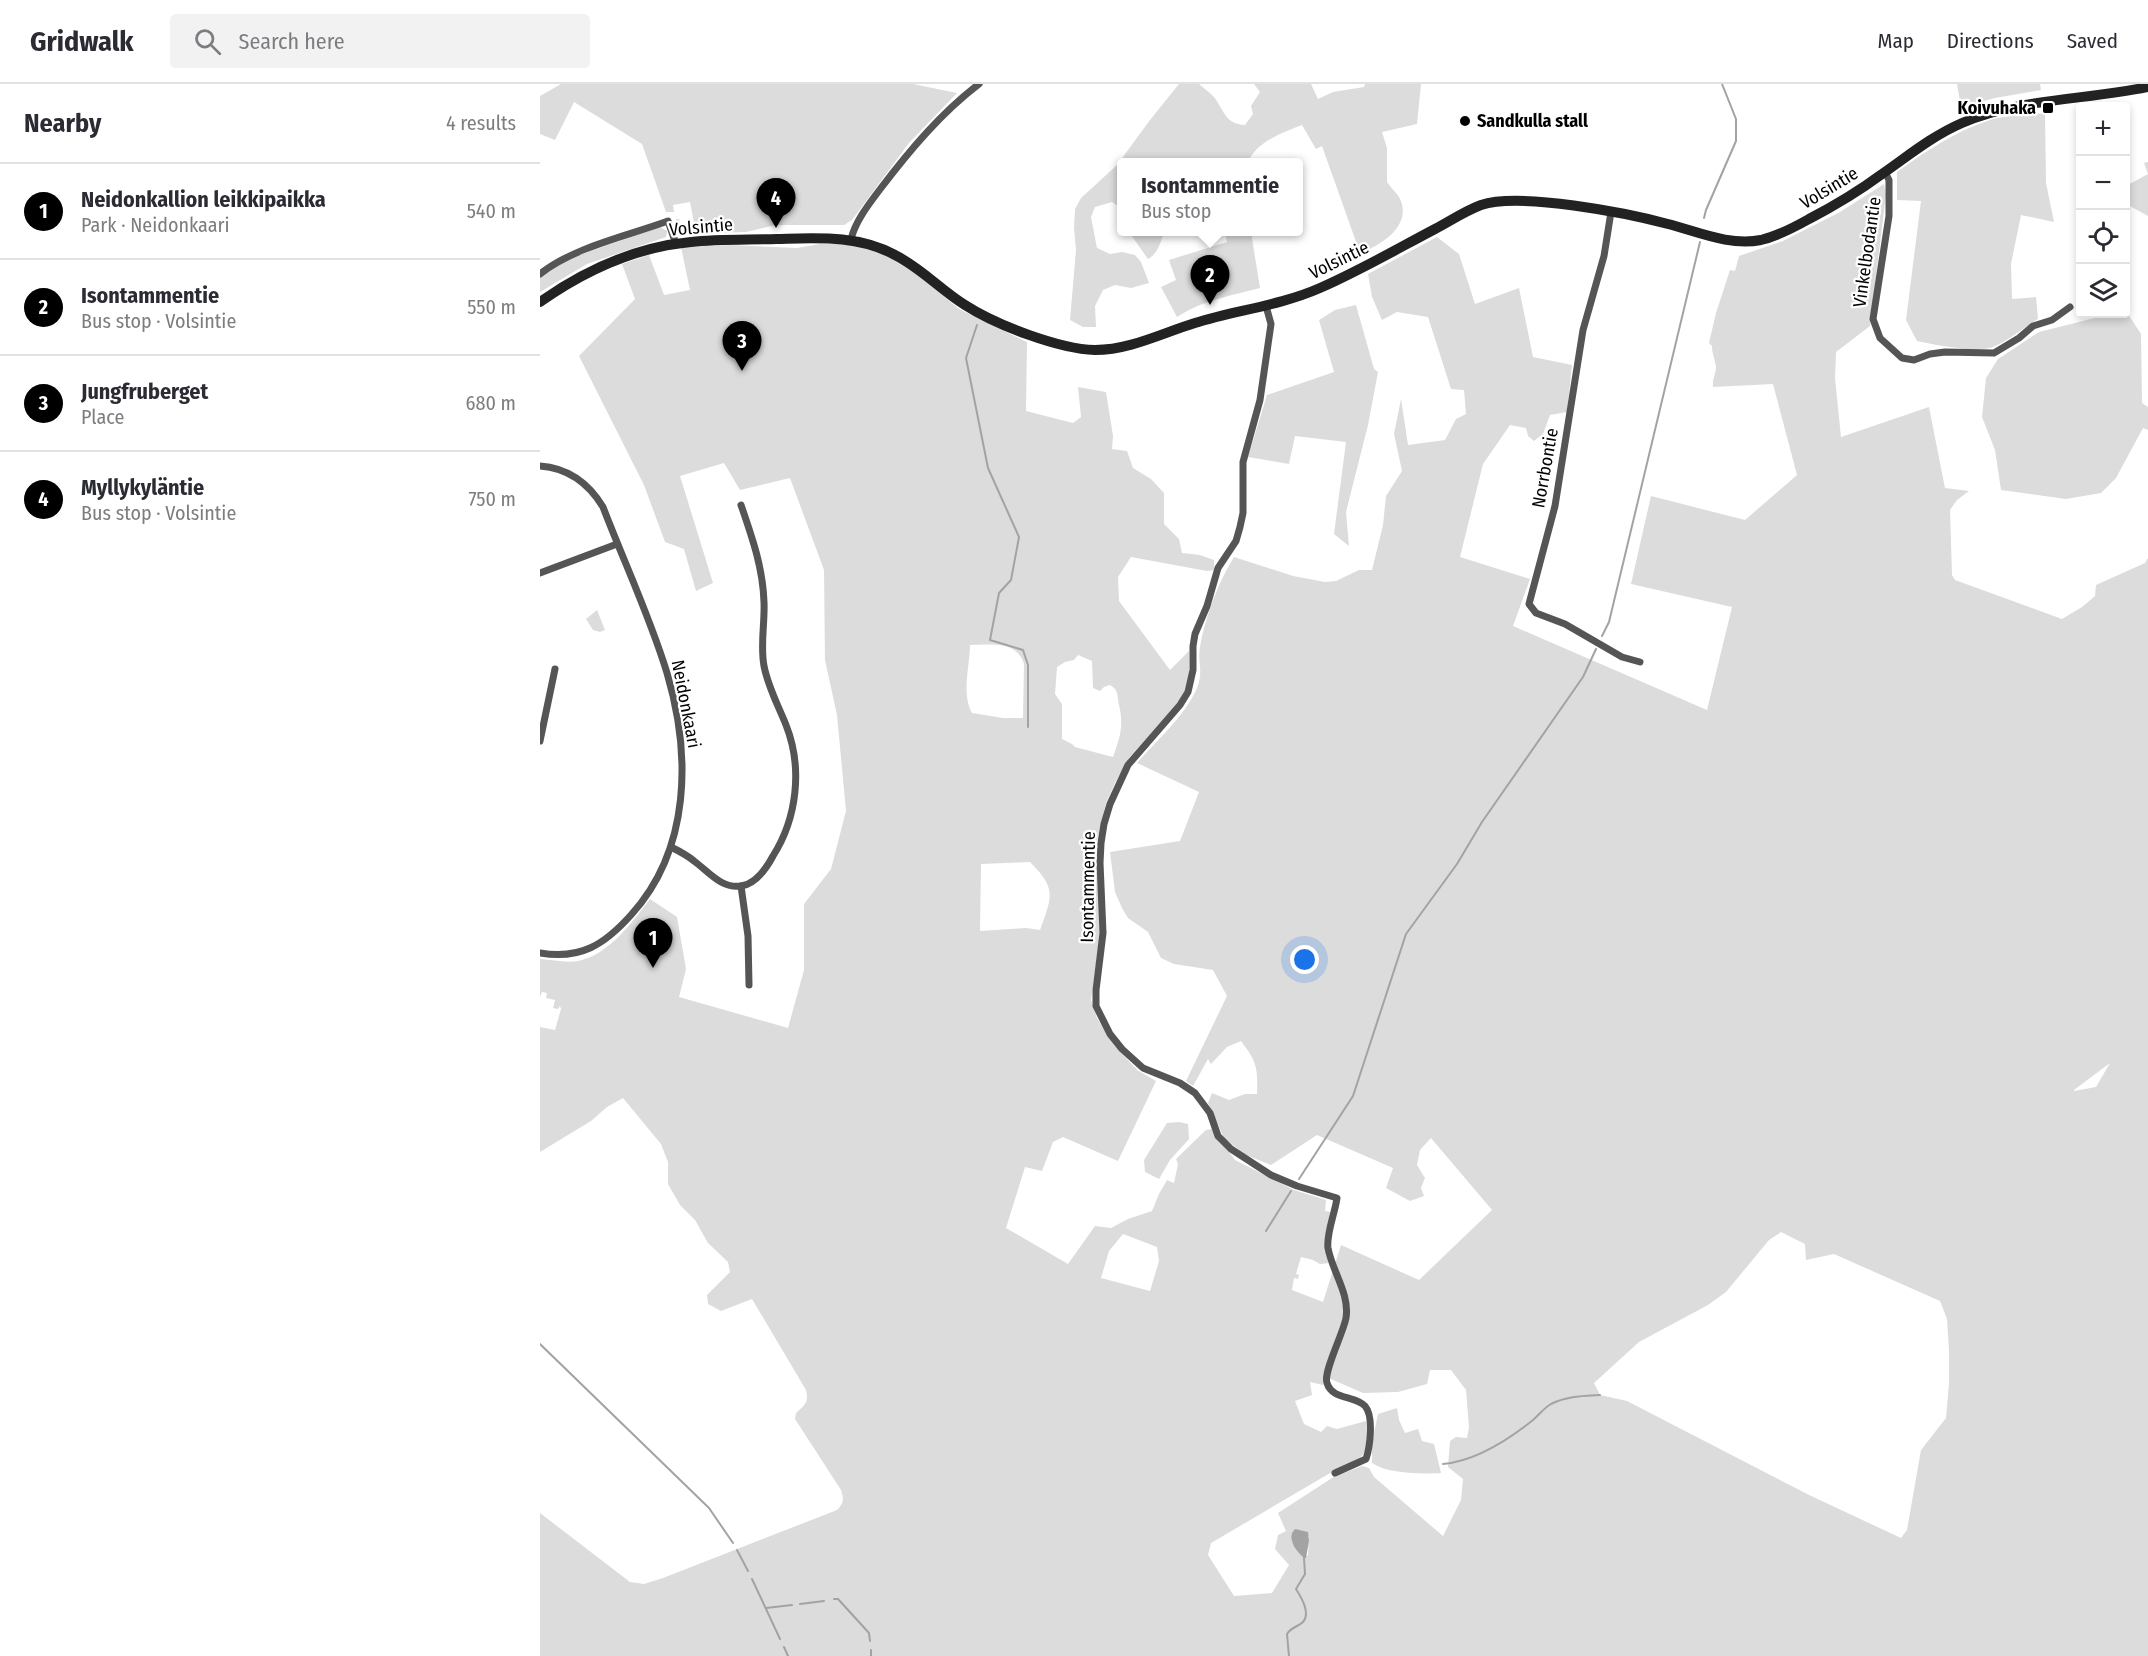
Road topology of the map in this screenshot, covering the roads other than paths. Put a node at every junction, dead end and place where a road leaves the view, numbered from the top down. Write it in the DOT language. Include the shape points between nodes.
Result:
graph roads {
  1 [pos="979,84"];
  2 [pos="2145,89"];
  3 [pos="1885,172"];
  4 [pos="1611,213"];
  5 [pos="851,239"];
  6 [pos="676,244"];
  7 [pos="540,274"];
  8 [pos="540,302"];
  9 [pos="1266,306"];
  10 [pos="2070,307"];
  11 [pos="540,466"];
  12 [pos="741,505"];
  13 [pos="617,544"];
  14 [pos="540,573"];
  15 [pos="1640,662"];
  16 [pos="555,669"];
  17 [pos="540,741"];
  18 [pos="670,848"];
  19 [pos="741,886"];
  20 [pos="540,953"];
  21 [pos="749,985"];
  22 [pos="1335,1473"];
  1 -- 5 [label="street" via="933,126 892,174 855,226"];
  2 -- 3 [label="street, Volsintie" via="2026,105 1978,117 1936,136"];
  3 -- 4 [label="street, Volsintie" via="1792,229 1763,240 1725,240"];
  3 -- 10 [label="street, Vinkelbodantie" via="1889,180 1889,216 1873,319 1880,338 1902,358 1914,360 1945,352 1994,354 2033,326 2052,320"];
  4 -- 9 [label="street, Volsintie" via="1512,200 1481,205 1323,287"];
  4 -- 15 [label="street, Norrbontie" via="1604,256 1583,330 1555,504 1529,604 1536,614 1565,624 1622,657"];
  5 -- 6 [label="street, Volsintie"];
  5 -- 9 [label="street, Volsintie" via="879,247 908,262 981,314 1077,348 1123,347 1196,322"];
  6 -- 7 [label="street" via="668,221 572,255"];
  6 -- 8 [label="street, Volsintie" via="614,261 568,283"];
  9 -- 22 [label="street, Isontammentie" via="1271,324 1260,400 1243,462 1243,513 1236,541 1218,568 1195,634 1188,692 1128,765 1104,824 1103,933 1096,1006 1110,1034 1143,1068 1196,1093 1210,1113 1218,1136 1231,1149 1271,1175 1337,1198 1328,1245 1347,1308 1326,1378 1330,1390 1367,1408 1370,1436 1366,1459"];
  11 -- 13 [label="street, Neidonkaari" via="564,471 582,481 603,507"];
  12 -- 19 [label="street" via="762,578 763,663 792,744 796,780 793,807 781,843 759,876"];
  13 -- 14 [label="street"];
  13 -- 18 [label="street, Neidonkaari" via="661,655 679,729 682,795"];
  16 -- 17 [label="street"];
  18 -- 19 [label="street" via="686,855 721,882"];
  18 -- 20 [label="street, Neidonkaari" via="649,891 614,933 583,951"];
  19 -- 21 [label="street"];
}
